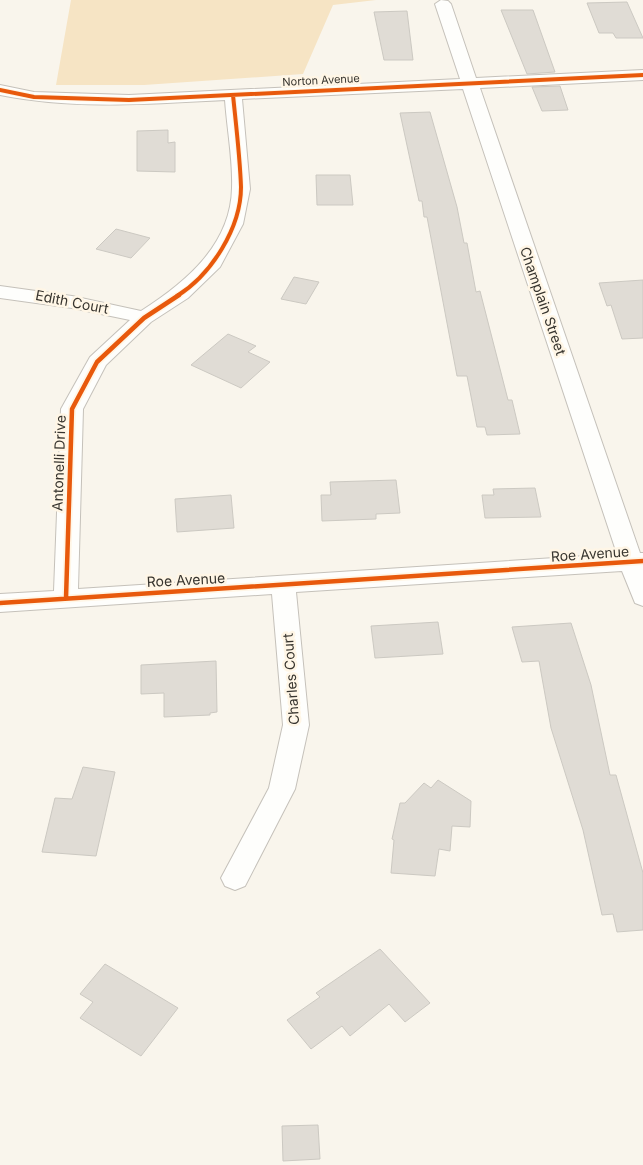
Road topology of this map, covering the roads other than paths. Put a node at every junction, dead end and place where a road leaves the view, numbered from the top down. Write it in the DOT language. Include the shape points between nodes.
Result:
graph roads {
  1 [pos="443,4"];
  2 [pos="643,75"];
  3 [pos="468,82"];
  4 [pos="0,90"];
  5 [pos="233,95"];
  6 [pos="0,292"];
  7 [pos="144,318"];
  8 [pos="637,562"];
  9 [pos="283,586"];
  10 [pos="643,597"];
  11 [pos="66,598"];
  12 [pos="0,603"];
  13 [pos="235,878"];
  1 -- 3 [label="street, Champlain Street"];
  2 -- 3 [label="street, Norton Avenue"];
  3 -- 5 [label="street, Norton Avenue"];
  3 -- 8 [label="street, Champlain Street"];
  4 -- 5 [label="street, Norton Avenue" via="73,100"];
  5 -- 7 [label="street, Antonelli Drive" via="241,189 234,224 213,262 181,294"];
  6 -- 7 [label="street, Edith Court" via="40,295 101,306"];
  7 -- 11 [label="street, Antonelli Drive" via="97,362 72,409"];
  8 -- 9 [label="street, Roe Avenue"];
  8 -- 10 [label="street, Champlain Street"];
  9 -- 11 [label="street, Roe Avenue"];
  9 -- 13 [label="street, Charles Court" via="296,726 282,789"];
  11 -- 12 [label="street, Roe Avenue"];
}
